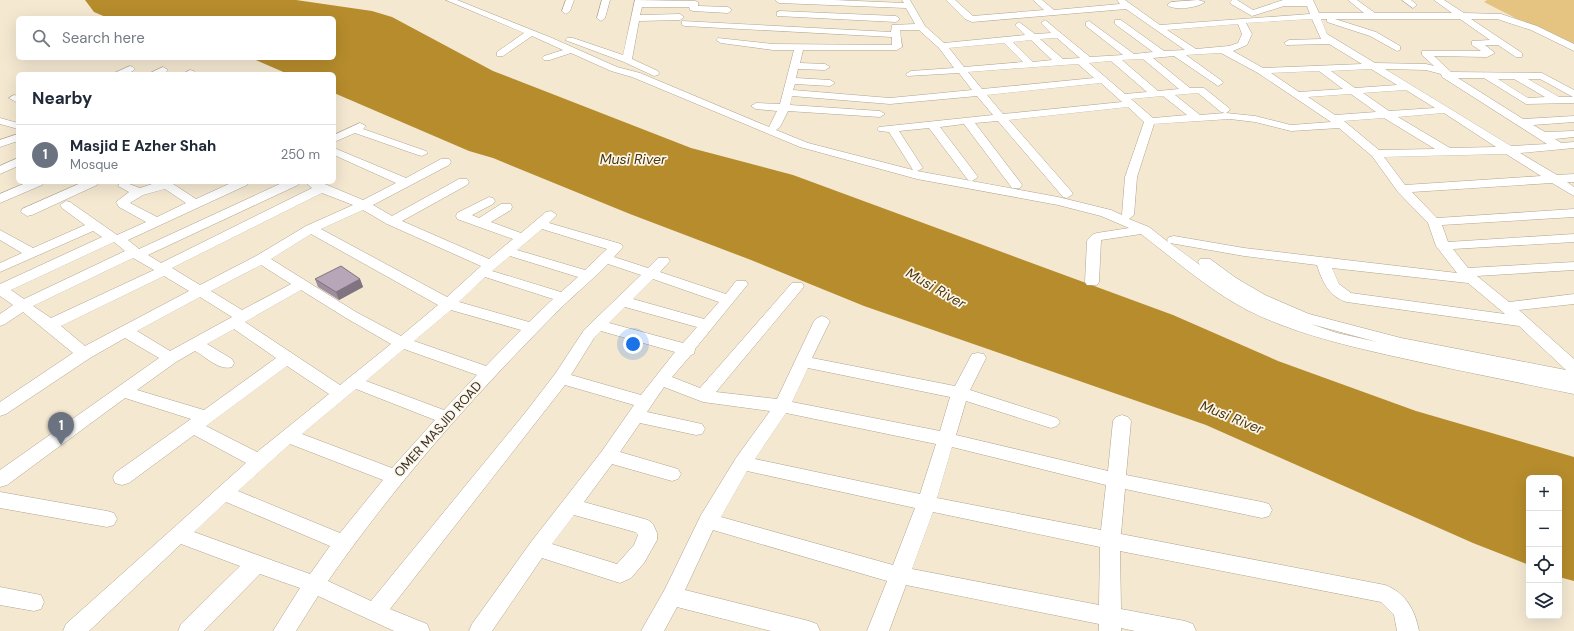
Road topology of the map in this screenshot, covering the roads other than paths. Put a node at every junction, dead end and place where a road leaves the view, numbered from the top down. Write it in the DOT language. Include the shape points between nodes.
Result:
graph roads {
  1 [pos="450,0"];
  2 [pos="469,0"];
  3 [pos="570,0"];
  4 [pos="606,0"];
  5 [pos="780,0"];
  6 [pos="950,0"];
  7 [pos="1036,0"];
  8 [pos="1120,0"];
  9 [pos="1352,0"];
  10 [pos="1438,0"];
  11 [pos="1201,1"];
  12 [pos="1310,1"];
  13 [pos="639,2"];
  14 [pos="1234,2"];
  15 [pos="1281,2"];
  16 [pos="907,3"];
  17 [pos="1171,5"];
  18 [pos="1128,6"];
  19 [pos="728,10"];
  20 [pos="566,11"];
  21 [pos="1053,13"];
  22 [pos="1252,13"];
  23 [pos="780,14"];
  24 [pos="1314,16"];
  25 [pos="1324,16"];
  26 [pos="1374,17"];
  27 [pos="1462,17"];
  28 [pos="601,18"];
  29 [pos="635,18"];
  30 [pos="1263,18"];
  31 [pos="1242,21"];
  32 [pos="1118,22"];
  33 [pos="1045,23"];
  34 [pos="1219,23"];
  35 [pos="1089,24"];
  36 [pos="1018,25"];
  37 [pos="896,27"];
  38 [pos="921,27"];
  39 [pos="776,28"];
  40 [pos="1158,28"];
  41 [pos="1355,29"];
  42 [pos="531,33"];
  43 [pos="1058,35"];
  44 [pos="1032,37"];
  45 [pos="721,40"];
  46 [pos="1006,40"];
  47 [pos="1330,41"];
  48 [pos="1500,42"];
  49 [pos="1289,43"];
  50 [pos="773,46"];
  51 [pos="942,46"];
  52 [pos="799,47"];
  53 [pos="1379,47"];
  54 [pos="1222,48"];
  55 [pos="1397,48"];
  56 [pos="1574,48"];
  57 [pos="571,50"];
  58 [pos="1193,51"];
  59 [pos="1176,52"];
  60 [pos="500,54"];
  61 [pos="1162,54"];
  62 [pos="1144,55"];
  63 [pos="1519,55"];
  64 [pos="1131,56"];
  65 [pos="547,58"];
  66 [pos="1113,58"];
  67 [pos="627,60"];
  68 [pos="1084,60"];
  69 [pos="1060,62"];
  70 [pos="1031,65"];
  71 [pos="795,66"];
  72 [pos="1373,66"];
  73 [pos="825,67"];
  74 [pos="130,69"];
  75 [pos="1322,69"];
  76 [pos="163,70"];
  77 [pos="963,71"];
  78 [pos="1261,71"];
  79 [pos="122,72"];
  80 [pos="158,72"];
  81 [pos="1446,73"];
  82 [pos="911,74"];
  83 [pos="1387,75"];
  84 [pos="1487,76"];
  85 [pos="1517,76"];
  86 [pos="1102,80"];
  87 [pos="791,81"];
  88 [pos="830,83"];
  89 [pos="1218,83"];
  90 [pos="1407,87"];
  91 [pos="1188,91"];
  92 [pos="1354,91"];
  93 [pos="979,92"];
  94 [pos="788,93"];
  95 [pos="1161,94"];
  96 [pos="1574,94"];
  97 [pos="1298,95"];
  98 [pos="694,97"];
  99 [pos="850,98"];
  100 [pos="1574,100"];
  101 [pos="1127,101"];
  102 [pos="1552,103"];
  103 [pos="756,106"];
  104 [pos="784,108"];
  105 [pos="1225,110"];
  106 [pos="1446,110"];
  107 [pos="1504,110"];
  108 [pos="849,112"];
  109 [pos="880,114"];
  110 [pos="1387,115"];
  111 [pos="1574,115"];
  112 [pos="1196,117"];
  113 [pos="1001,118"];
  114 [pos="1574,119"];
  115 [pos="968,120"];
  116 [pos="0,121"];
  117 [pos="1150,121"];
  118 [pos="1337,122"];
  119 [pos="1523,122"];
  120 [pos="932,124"];
  121 [pos="16,125"];
  122 [pos="848,125"];
  123 [pos="774,127"];
  124 [pos="1574,134"];
  125 [pos="1543,136"];
  126 [pos="16,138"];
  127 [pos="336,138"];
  128 [pos="0,144"];
  129 [pos="1574,145"];
  130 [pos="1559,146"];
  131 [pos="1509,150"];
  132 [pos="336,152"];
  133 [pos="1448,152"];
  134 [pos="422,153"];
  135 [pos="1376,154"];
  136 [pos="445,162"];
  137 [pos="16,163"];
  138 [pos="917,168"];
  139 [pos="0,170"];
  140 [pos="972,177"];
  141 [pos="1574,178"];
  142 [pos="1554,179"];
  143 [pos="463,182"];
  144 [pos="407,183"];
  145 [pos="34,184"];
  146 [pos="89,184"];
  147 [pos="239,184"];
  148 [pos="290,184"];
  149 [pos="316,185"];
  150 [pos="1016,185"];
  151 [pos="124,186"];
  152 [pos="1402,189"];
  153 [pos="139,192"];
  154 [pos="1574,192"];
  155 [pos="1067,194"];
  156 [pos="0,199"];
  157 [pos="489,201"];
  158 [pos="195,204"];
  159 [pos="66,205"];
  160 [pos="364,205"];
  161 [pos="506,207"];
  162 [pos="27,212"];
  163 [pos="1574,213"];
  164 [pos="1128,215"];
  165 [pos="392,221"];
  166 [pos="158,222"];
  167 [pos="1434,222"];
  168 [pos="480,223"];
  169 [pos="95,226"];
  170 [pos="311,229"];
  171 [pos="1148,229"];
  172 [pos="0,234"];
  173 [pos="522,238"];
  174 [pos="1574,238"];
  175 [pos="116,239"];
  176 [pos="1174,240"];
  177 [pos="1443,246"];
  178 [pos="508,251"];
  179 [pos="32,253"];
  180 [pos="136,253"];
  181 [pos="604,258"];
  182 [pos="261,259"];
  183 [pos="663,262"];
  184 [pos="1323,262"];
  185 [pos="1574,266"];
  186 [pos="0,268"];
  187 [pos="486,268"];
  188 [pos="164,269"];
  189 [pos="651,273"];
  190 [pos="586,275"];
  191 [pos="1467,276"];
  192 [pos="1092,282"];
  193 [pos="301,284"];
  194 [pos="741,284"];
  195 [pos="797,286"];
  196 [pos="0,289"];
  197 [pos="200,291"];
  198 [pos="564,298"];
  199 [pos="1574,299"];
  200 [pos="729,300"];
  201 [pos="622,301"];
  202 [pos="448,304"];
  203 [pos="23,305"];
  204 [pos="1505,307"];
  205 [pos="239,319"];
  206 [pos="0,321"];
  207 [pos="822,321"];
  208 [pos="1523,321"];
  209 [pos="50,325"];
  210 [pos="598,325"];
  211 [pos="708,325"];
  212 [pos="533,328"];
  213 [pos="125,331"];
  214 [pos="402,343"];
  215 [pos="196,344"];
  216 [pos="688,350"];
  217 [pos="84,354"];
  218 [pos="170,358"];
  219 [pos="287,358"];
  220 [pos="978,358"];
  221 [pos="803,362"];
  222 [pos="226,363"];
  223 [pos="1574,368"];
  224 [pos="489,373"];
  225 [pos="1574,377"];
  226 [pos="561,378"];
  227 [pos="661,379"];
  228 [pos="353,382"];
  229 [pos="1574,388"];
  230 [pos="124,392"];
  231 [pos="340,393"];
  232 [pos="960,393"];
  233 [pos="703,396"];
  234 [pos="782,406"];
  235 [pos="640,409"];
  236 [pos="0,410"];
  237 [pos="447,418"];
  238 [pos="1122,421"];
  239 [pos="200,422"];
  240 [pos="1051,422"];
  241 [pos="696,429"];
  242 [pos="288,436"];
  243 [pos="945,439"];
  244 [pos="608,456"];
  245 [pos="260,462"];
  246 [pos="742,464"];
  247 [pos="8,466"];
  248 [pos="672,474"];
  249 [pos="395,477"];
  250 [pos="122,478"];
  251 [pos="0,480"];
  252 [pos="1116,480"];
  253 [pos="223,493"];
  254 [pos="0,500"];
  255 [pos="926,504"];
  256 [pos="569,506"];
  257 [pos="1262,510"];
  258 [pos="107,519"];
  259 [pos="708,522"];
  260 [pos="178,535"];
  261 [pos="1110,542"];
  262 [pos="344,543"];
  263 [pos="538,548"];
  264 [pos="256,564"];
  265 [pos="898,575"];
  266 [pos="313,584"];
  267 [pos="0,596"];
  268 [pos="672,596"];
  269 [pos="34,602"];
  270 [pos="374,613"];
  271 [pos="1110,624"];
  272 [pos="74,631"];
  273 [pos="189,631"];
  274 [pos="284,631"];
  275 [pos="419,631"];
  276 [pos="480,631"];
  277 [pos="652,631"];
  278 [pos="809,631"];
  279 [pos="878,631"];
  280 [pos="1185,631"];
  281 [pos="1408,631"];
  1 -- 42 [label="street"];
  2 -- 67 [label="street" via="537,28"];
  3 -- 20 [label="street"];
  4 -- 28 [label="street"];
  5 -- 16 [label="street"];
  5 -- 23 [label="street"];
  6 -- 21 [label="street" via="972,19"];
  7 -- 21 [label="street"];
  8 -- 18 [label="street"];
  9 -- 26 [label="street"];
  10 -- 27 [label="street"];
  11 -- 17 [label="street"];
  11 -- 34 [label="street" via="1206,13"];
  12 -- 15 [label="street"];
  12 -- 24 [label="street"];
  13 -- 19 [label="street" via="695,4 693,8"];
  13 -- 29 [label="street"];
  14 -- 22 [label="street"];
  15 -- 22 [label="street"];
  16 -- 37 [label="street" via="900,12"];
  16 -- 38 [label="street"];
  18 -- 21 [label="street"];
  18 -- 40 [label="street"];
  22 -- 30 [label="street"];
  23 -- 37 [label="street"];
  23 -- 39 [label="street"];
  24 -- 25 [label="street"];
  24 -- 30 [label="street"];
  24 -- 47 [label="street" via="1323,36"];
  25 -- 26 [label="street"];
  25 -- 41 [label="street" via="1337,24"];
  26 -- 27 [label="street"];
  27 -- 48 [label="street"];
  27 -- 56 [label="street" via="1498,16 1534,28"];
  29 -- 39 [label="street"];
  29 -- 67 [label="street"];
  30 -- 31 [label="street"];
  31 -- 34 [label="street"];
  31 -- 54 [label="street" via="1247,34 1242,45 1230,49"];
  32 -- 61 [label="street"];
  33 -- 43 [label="street"];
  34 -- 40 [label="street"];
  35 -- 64 [label="street"];
  36 -- 44 [label="street"];
  37 -- 38 [label="street"];
  37 -- 39 [label="street"];
  37 -- 52 [label="street" via="896,46 892,48"];
  38 -- 51 [label="street"];
  39 -- 50 [label="street"];
  40 -- 58 [label="street"];
  41 -- 53 [label="street"];
  41 -- 55 [label="street" via="1380,37"];
  42 -- 57 [label="street"];
  42 -- 60 [label="street"];
  43 -- 44 [label="street"];
  43 -- 68 [label="street"];
  44 -- 46 [label="street"];
  44 -- 69 [label="street"];
  45 -- 50 [label="street"];
  46 -- 51 [label="street"];
  46 -- 70 [label="street"];
  47 -- 49 [label="street"];
  47 -- 72 [label="street"];
  48 -- 63 [label="street"];
  48 -- 81 [label="street" via="1475,43 1490,53 1487,54 1425,53"];
  50 -- 52 [label="street"];
  51 -- 77 [label="street"];
  52 -- 71 [label="street"];
  54 -- 58 [label="street"];
  54 -- 78 [label="street"];
  57 -- 65 [label="street"];
  57 -- 98 [label="street" via="614,69"];
  58 -- 59 [label="street"];
  59 -- 61 [label="street"];
  59 -- 89 [label="street"];
  61 -- 62 [label="street"];
  62 -- 64 [label="street"];
  62 -- 91 [label="street"];
  64 -- 66 [label="street"];
  66 -- 68 [label="street"];
  66 -- 95 [label="street"];
  67 -- 98 [label="street"];
  68 -- 69 [label="street"];
  68 -- 86 [label="street"];
  69 -- 70 [label="street"];
  70 -- 77 [label="street"];
  71 -- 73 [label="street"];
  71 -- 87 [label="street"];
  72 -- 75 [label="street"];
  72 -- 81 [label="street" via="1426,67"];
  72 -- 83 [label="street"];
  74 -- 79 [label="street"];
  75 -- 78 [label="street"];
  75 -- 92 [label="street"];
  76 -- 80 [label="street"];
  77 -- 82 [label="street"];
  77 -- 93 [label="street"];
  78 -- 97 [label="street"];
  81 -- 83 [label="street"];
  81 -- 84 [label="street"];
  81 -- 107 [label="street"];
  83 -- 90 [label="street"];
  84 -- 85 [label="street"];
  84 -- 102 [label="street" via="1526,101"];
  85 -- 96 [label="street" via="1542,76"];
  85 -- 102 [label="street"];
  86 -- 93 [label="street"];
  86 -- 101 [label="street"];
  87 -- 88 [label="street"];
  87 -- 94 [label="street"];
  90 -- 92 [label="street"];
  90 -- 106 [label="street"];
  91 -- 95 [label="street"];
  91 -- 105 [label="street" via="1200,90"];
  92 -- 97 [label="street"];
  92 -- 110 [label="street"];
  93 -- 99 [label="street" via="890,101"];
  93 -- 113 [label="street"];
  94 -- 99 [label="street"];
  94 -- 104 [label="street"];
  95 -- 101 [label="street"];
  95 -- 112 [label="street"];
  97 -- 118 [label="street"];
  98 -- 123 [label="street"];
  98 -- 171 [label="street" via="766,130 853,159 917,175 1083,207"];
  99 -- 108 [label="street"];
  100 -- 102 [label="street"];
  101 -- 113 [label="street"];
  101 -- 117 [label="street"];
  102 -- 107 [label="street"];
  102 -- 111 [label="street"];
  103 -- 104 [label="street"];
  104 -- 108 [label="street"];
  104 -- 123 [label="street"];
  106 -- 110 [label="street"];
  106 -- 131 [label="street"];
  107 -- 119 [label="street"];
  108 -- 109 [label="street"];
  108 -- 122 [label="street"];
  110 -- 118 [label="street"];
  110 -- 133 [label="street"];
  112 -- 117 [label="street"];
  112 -- 118 [label="street" via="1242,116 1291,128"];
  113 -- 115 [label="street"];
  113 -- 155 [label="street"];
  114 -- 119 [label="street"];
  115 -- 120 [label="street"];
  115 -- 150 [label="street"];
  116 -- 121 [label="street"];
  117 -- 164 [label="street" via="1131,177"];
  118 -- 135 [label="street"];
  119 -- 125 [label="street"];
  120 -- 138 [label="street" via="888,129"];
  120 -- 140 [label="street"];
  123 -- 138 [label="street" via="835,147"];
  124 -- 125 [label="street"];
  125 -- 130 [label="street"];
  126 -- 128 [label="street"];
  127 -- 134 [label="street" via="357,128"];
  129 -- 130 [label="street"];
  130 -- 131 [label="street"];
  131 -- 133 [label="street"];
  131 -- 142 [label="street"];
  132 -- 144 [label="street"];
  133 -- 135 [label="street"];
  135 -- 152 [label="street"];
  136 -- 144 [label="street"];
  137 -- 139 [label="street"];
  138 -- 140 [label="street"];
  140 -- 150 [label="street"];
  141 -- 142 [label="street"];
  142 -- 152 [label="street"];
  142 -- 154 [label="street"];
  143 -- 165 [label="street"];
  144 -- 160 [label="street"];
  145 -- 156 [label="street"];
  146 -- 162 [label="street"];
  147 -- 158 [label="street"];
  148 -- 180 [label="street"];
  149 -- 160 [label="street"];
  149 -- 188 [label="street"];
  150 -- 155 [label="street"];
  151 -- 153 [label="street"];
  152 -- 167 [label="street"];
  153 -- 158 [label="street" via="167,185"];
  153 -- 166 [label="street" via="122,202"];
  155 -- 164 [label="street"];
  157 -- 168 [label="street" via="462,216"];
  158 -- 166 [label="street"];
  159 -- 169 [label="street"];
  160 -- 165 [label="street"];
  160 -- 170 [label="street"];
  161 -- 168 [label="street"];
  163 -- 167 [label="street"];
  164 -- 171 [label="street"];
  165 -- 187 [label="street"];
  166 -- 175 [label="street"];
  167 -- 177 [label="street"];
  168 -- 173 [label="street"];
  169 -- 175 [label="street"];
  169 -- 179 [label="street"];
  170 -- 182 [label="street"];
  170 -- 202 [label="street"];
  171 -- 176 [label="street"];
  171 -- 192 [label="street" via="1097,237 1094,241"];
  171 -- 229 [label="street" via="1217,284 1252,306 1293,323 1334,337 1438,362"];
  172 -- 179 [label="street"];
  173 -- 178 [label="street"];
  173 -- 181 [label="street, OMER MASJID ROAD" via="545,219 616,247"];
  174 -- 177 [label="street"];
  175 -- 180 [label="street"];
  175 -- 196 [label="street"];
  176 -- 184 [label="street"];
  176 -- 225 [label="street" via="1231,281 1260,298 1304,317 1401,343"];
  177 -- 191 [label="street"];
  178 -- 187 [label="street"];
  178 -- 190 [label="street"];
  179 -- 186 [label="street"];
  180 -- 188 [label="street"];
  180 -- 203 [label="street"];
  181 -- 189 [label="street"];
  181 -- 190 [label="street, OMER MASJID ROAD"];
  182 -- 193 [label="street"];
  182 -- 197 [label="street"];
  183 -- 189 [label="street"];
  184 -- 191 [label="street"];
  184 -- 208 [label="street" via="1332,288 1346,297"];
  185 -- 191 [label="street"];
  187 -- 198 [label="street"];
  187 -- 202 [label="street"];
  188 -- 197 [label="street"];
  188 -- 209 [label="street"];
  189 -- 200 [label="street"];
  189 -- 201 [label="street"];
  190 -- 198 [label="street, OMER MASJID ROAD"];
  191 -- 204 [label="street"];
  193 -- 205 [label="street"];
  193 -- 214 [label="street" via="350,315"];
  194 -- 200 [label="street"];
  195 -- 233 [label="street"];
  196 -- 203 [label="street"];
  197 -- 205 [label="street"];
  197 -- 213 [label="street"];
  198 -- 212 [label="street, OMER MASJID ROAD"];
  199 -- 204 [label="street"];
  200 -- 211 [label="street"];
  201 -- 210 [label="street"];
  201 -- 211 [label="street"];
  202 -- 212 [label="street"];
  202 -- 214 [label="street"];
  203 -- 206 [label="street"];
  203 -- 209 [label="street"];
  204 -- 208 [label="street"];
  205 -- 215 [label="street"];
  205 -- 219 [label="street"];
  207 -- 221 [label="street"];
  208 -- 223 [label="street"];
  209 -- 217 [label="street"];
  210 -- 216 [label="street"];
  210 -- 226 [label="street" via="588,334"];
  211 -- 216 [label="street"];
  212 -- 224 [label="street, OMER MASJID ROAD"];
  213 -- 217 [label="street"];
  213 -- 218 [label="street"];
  214 -- 224 [label="street"];
  214 -- 228 [label="street"];
  215 -- 218 [label="street"];
  215 -- 222 [label="street"];
  216 -- 227 [label="street"];
  217 -- 236 [label="street"];
  218 -- 230 [label="street"];
  219 -- 231 [label="street"];
  219 -- 239 [label="street"];
  220 -- 232 [label="street"];
  221 -- 232 [label="street"];
  221 -- 234 [label="street"];
  224 -- 237 [label="street, OMER MASJID ROAD"];
  226 -- 235 [label="street"];
  226 -- 270 [label="street"];
  227 -- 233 [label="street"];
  227 -- 235 [label="street"];
  228 -- 231 [label="street"];
  228 -- 237 [label="street"];
  230 -- 239 [label="street"];
  230 -- 247 [label="street"];
  231 -- 242 [label="street"];
  232 -- 240 [label="street"];
  232 -- 243 [label="street"];
  233 -- 234 [label="street"];
  234 -- 243 [label="street"];
  234 -- 246 [label="street"];
  235 -- 241 [label="street"];
  235 -- 244 [label="street"];
  237 -- 249 [label="street, OMER MASJID ROAD"];
  238 -- 252 [label="street"];
  239 -- 245 [label="street"];
  239 -- 250 [label="street"];
  242 -- 245 [label="street"];
  242 -- 249 [label="street"];
  243 -- 252 [label="street"];
  243 -- 255 [label="street"];
  244 -- 248 [label="street"];
  244 -- 256 [label="street"];
  245 -- 253 [label="street"];
  246 -- 255 [label="street"];
  246 -- 259 [label="street"];
  247 -- 251 [label="street"];
  249 -- 262 [label="street, OMER MASJID ROAD"];
  252 -- 257 [label="street"];
  252 -- 261 [label="street"];
  253 -- 260 [label="street"];
  253 -- 262 [label="street"];
  254 -- 258 [label="street"];
  255 -- 261 [label="street"];
  255 -- 265 [label="street"];
  256 -- 263 [label="street"];
  256 -- 263 [label="street" via="641,526 647,531 646,544 620,574"];
  259 -- 265 [label="street"];
  259 -- 268 [label="street"];
  260 -- 264 [label="street"];
  260 -- 272 [label="street"];
  261 -- 271 [label="street"];
  261 -- 281 [label="street" via="1385,594 1395,599 1402,608 1406,615"];
  262 -- 266 [label="street, OMER MASJID ROAD"];
  263 -- 276 [label="street"];
  264 -- 266 [label="street"];
  264 -- 273 [label="street"];
  265 -- 271 [label="street"];
  265 -- 279 [label="street"];
  266 -- 270 [label="street"];
  266 -- 274 [label="street, OMER MASJID ROAD"];
  267 -- 269 [label="street"];
  268 -- 277 [label="street"];
  268 -- 278 [label="street"];
  270 -- 275 [label="street"];
  271 -- 280 [label="street"];
}
